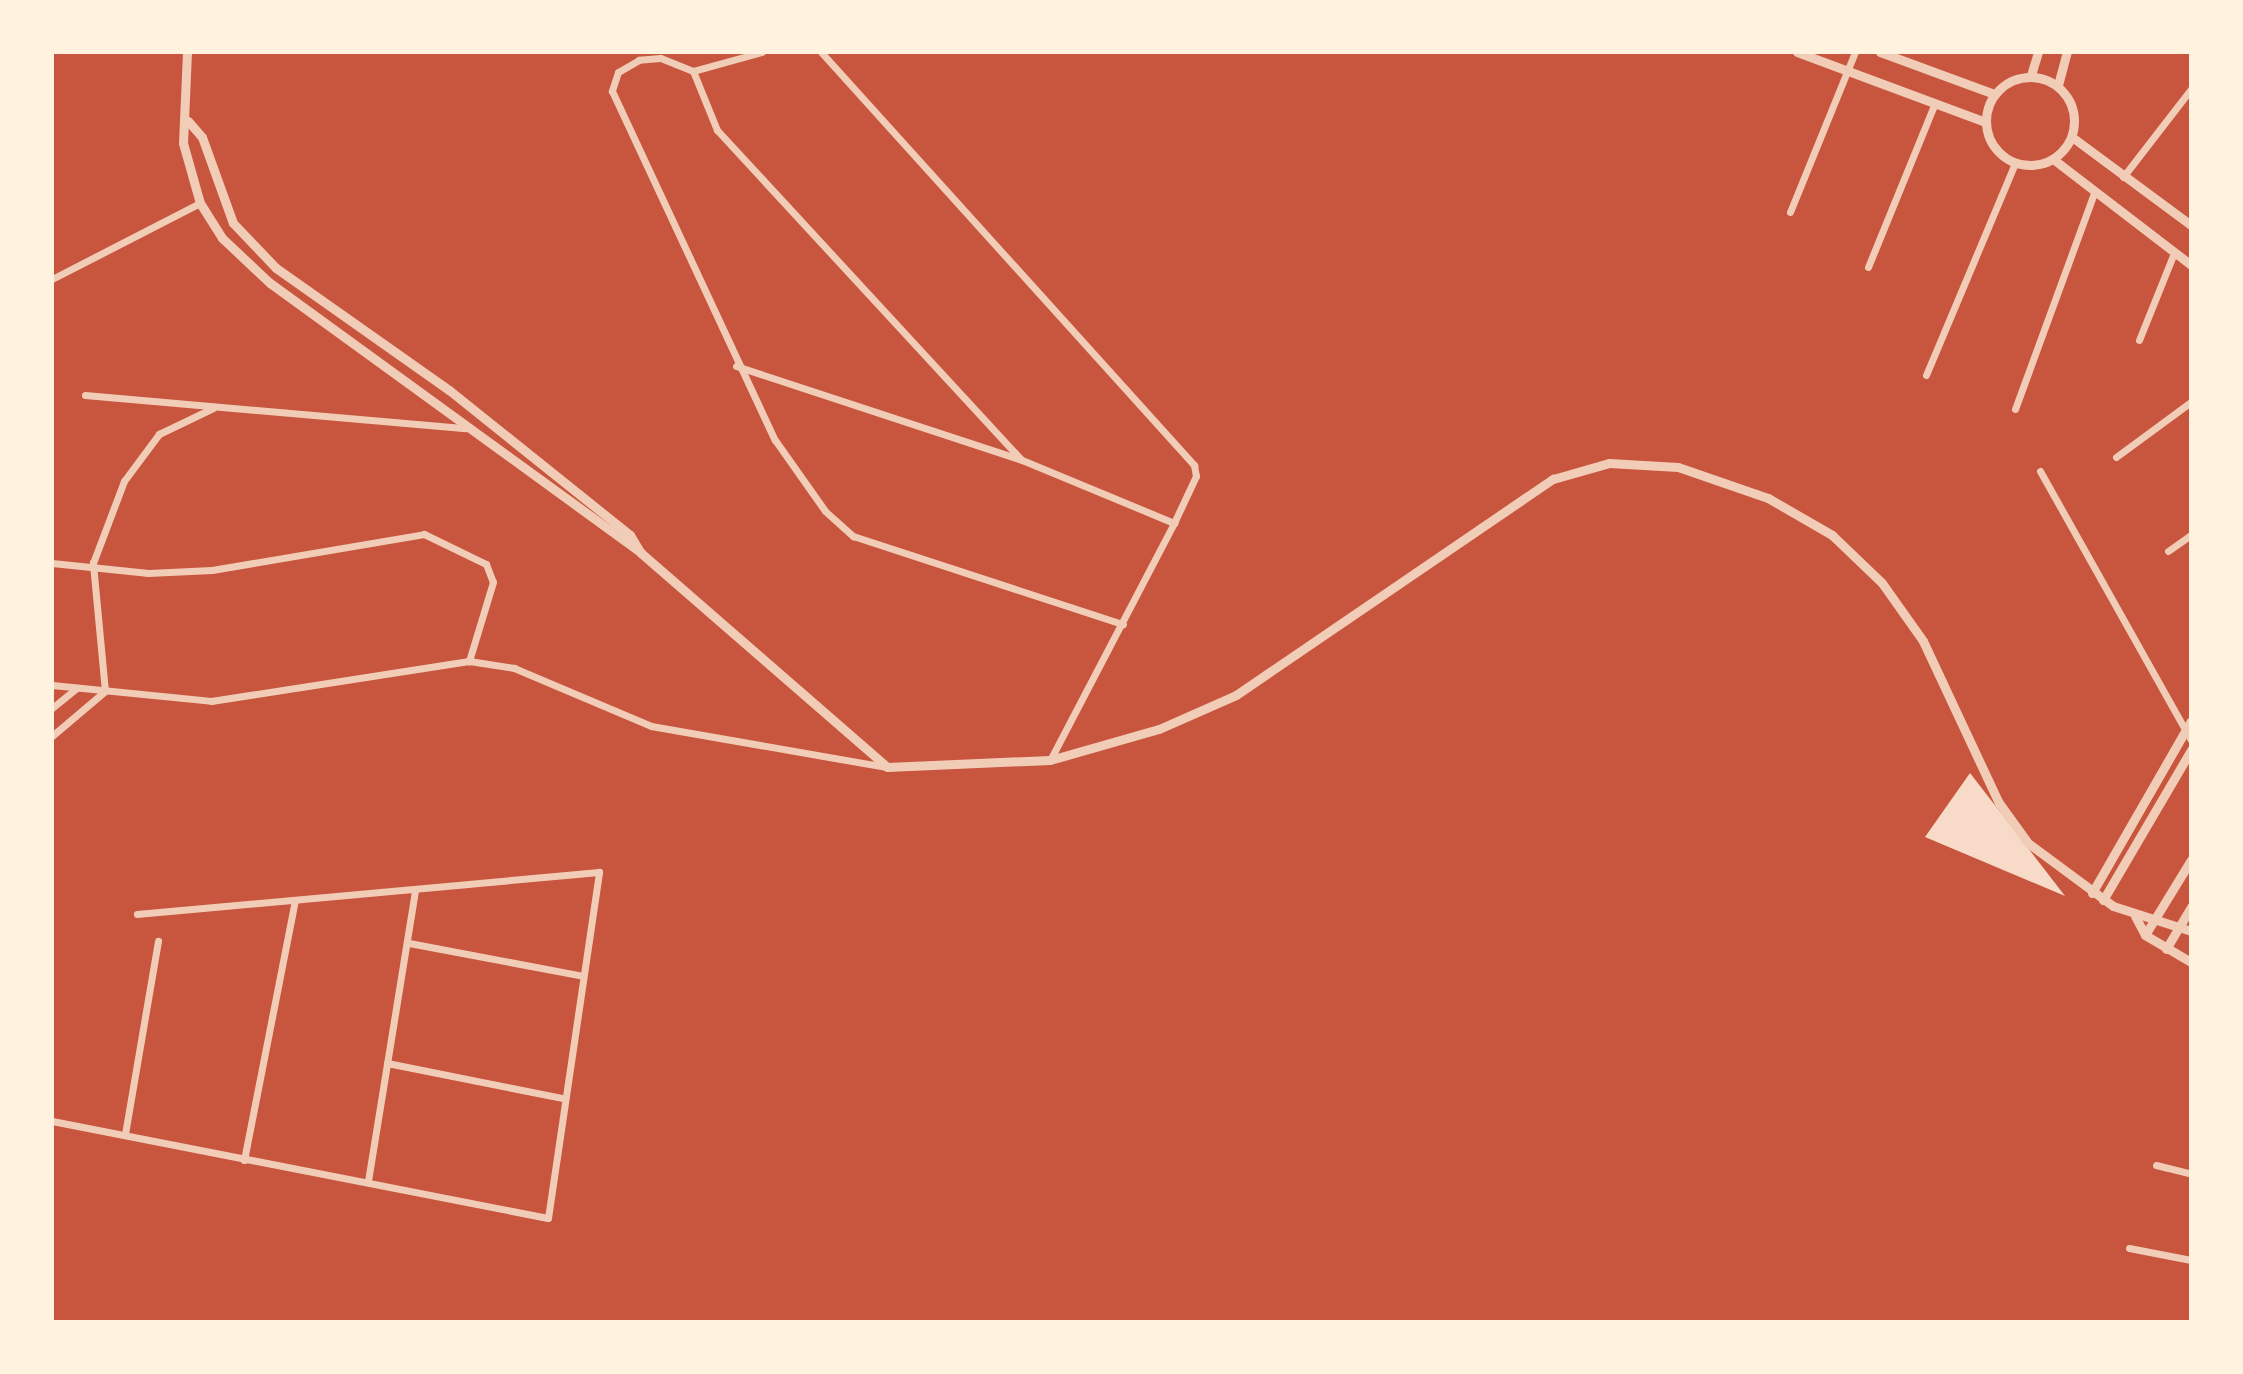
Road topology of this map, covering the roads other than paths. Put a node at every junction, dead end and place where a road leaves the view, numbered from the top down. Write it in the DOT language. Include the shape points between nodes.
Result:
graph roads {
  1 [pos="187,52"];
  2 [pos="762,52"];
  3 [pos="821,52"];
  4 [pos="1855,52"];
  5 [pos="1880,52"];
  6 [pos="2038,52"];
  7 [pos="2067,52"];
  8 [pos="1801,53"];
  9 [pos="1900,55"];
  10 [pos="693,71"];
  11 [pos="1846,72"];
  12 [pos="2031,75"];
  13 [pos="2058,85"];
  14 [pos="2191,89"];
  15 [pos="1994,94"];
  16 [pos="1935,103"];
  17 [pos="188,121"];
  18 [pos="1985,122"];
  19 [pos="2072,137"];
  20 [pos="2053,159"];
  21 [pos="2015,163"];
  22 [pos="2123,177"];
  23 [pos="2094,193"];
  24 [pos="200,203"];
  25 [pos="1790,212"];
  26 [pos="2191,225"];
  27 [pos="2174,253"];
  28 [pos="2191,265"];
  29 [pos="1868,267"];
  30 [pos="52,279"];
  31 [pos="2139,340"];
  32 [pos="736,366"];
  33 [pos="1926,375"];
  34 [pos="85,395"];
  35 [pos="2191,402"];
  36 [pos="213,408"];
  37 [pos="2015,409"];
  38 [pos="466,428"];
  39 [pos="2116,457"];
  40 [pos="1022,460"];
  41 [pos="2040,471"];
  42 [pos="1174,523"];
  43 [pos="2191,535"];
  44 [pos="2168,551"];
  45 [pos="641,553"];
  46 [pos="52,563"];
  47 [pos="93,563"];
  48 [pos="1123,624"];
  49 [pos="469,661"];
  50 [pos="52,685"];
  51 [pos="77,688"];
  52 [pos="105,691"];
  53 [pos="52,708"];
  54 [pos="2191,721"];
  55 [pos="2188,735"];
  56 [pos="52,736"];
  57 [pos="2191,750"];
  58 [pos="1050,760"];
  59 [pos="887,767"];
  60 [pos="2191,860"];
  61 [pos="415,892"];
  62 [pos="2092,893"];
  63 [pos="2103,900"];
  64 [pos="295,901"];
  65 [pos="2191,907"];
  66 [pos="137,914"];
  67 [pos="2135,916"];
  68 [pos="2157,916"];
  69 [pos="2180,925"];
  70 [pos="2191,931"];
  71 [pos="2145,935"];
  72 [pos="158,941"];
  73 [pos="409,943"];
  74 [pos="2166,949"];
  75 [pos="2191,962"];
  76 [pos="583,976"];
  77 [pos="387,1063"];
  78 [pos="562,1098"];
  79 [pos="52,1121"];
  80 [pos="125,1134"];
  81 [pos="244,1160"];
  82 [pos="2156,1165"];
  83 [pos="2191,1174"];
  84 [pos="368,1181"];
  85 [pos="2129,1248"];
  86 [pos="2191,1260"];
  1 -- 17 [label="street"];
  2 -- 10 [label="street"];
  3 -- 42 [label="street" via="1194,465 1196,476"];
  4 -- 11 [label="street"];
  5 -- 9 [label="street"];
  6 -- 12 [label="street"];
  7 -- 13 [label="street"];
  8 -- 11 [label="street"];
  9 -- 15 [label="street"];
  10 -- 32 [label="street" via="660,58 639,60 618,72 612,91"];
  10 -- 40 [label="street" via="717,130"];
  11 -- 16 [label="street"];
  11 -- 25 [label="street"];
  12 -- 13 [label="street"];
  12 -- 15 [label="street"];
  13 -- 19 [label="street" via="2073,109"];
  14 -- 22 [label="street"];
  15 -- 18 [label="street"];
  16 -- 18 [label="street"];
  16 -- 29 [label="street"];
  17 -- 24 [label="street" via="183,143"];
  17 -- 45 [label="street" via="202,137 233,223 276,268 449,390 630,535"];
  18 -- 21 [label="street" via="1997,150"];
  19 -- 20 [label="street"];
  19 -- 22 [label="street"];
  20 -- 21 [label="street"];
  20 -- 23 [label="street"];
  21 -- 33 [label="street"];
  22 -- 26 [label="street"];
  23 -- 27 [label="street"];
  23 -- 37 [label="street"];
  24 -- 30 [label="street"];
  24 -- 38 [label="street" via="244,261"];
  27 -- 28 [label="street"];
  27 -- 31 [label="street"];
  32 -- 40 [label="street"];
  32 -- 48 [label="street" via="775,440 825,511 853,536"];
  34 -- 36 [label="street"];
  35 -- 39 [label="street"];
  36 -- 38 [label="street"];
  36 -- 47 [label="street" via="159,434 138,455"];
  38 -- 45 [label="street"];
  40 -- 42 [label="street"];
  41 -- 55 [label="street"];
  42 -- 48 [label="street"];
  43 -- 44 [label="street"];
  45 -- 59 [label="street"];
  46 -- 47 [label="street"];
  47 -- 49 [label="street" via="148,573 212,570 402,536 446,540 486,564 493,582"];
  47 -- 52 [label="street"];
  48 -- 58 [label="street"];
  49 -- 52 [label="street" via="240,698"];
  49 -- 59 [label="street" via="514,668 651,726"];
  50 -- 51 [label="street"];
  51 -- 52 [label="street"];
  51 -- 53 [label="street"];
  52 -- 56 [label="street"];
  54 -- 55 [label="street"];
  55 -- 62 [label="street"];
  57 -- 63 [label="street"];
  58 -- 59 [label="street"];
  58 -- 62 [label="street" via="1159,729 1236,695 1553,479 1609,463 1678,467 1810,520 1882,583 1923,641 2013,827"];
  60 -- 68 [label="street"];
  61 -- 64 [label="street"];
  61 -- 73 [label="street"];
  61 -- 76 [label="street" via="599,872"];
  62 -- 63 [label="street"];
  63 -- 67 [label="street"];
  64 -- 66 [label="street"];
  64 -- 81 [label="street"];
  65 -- 69 [label="street"];
  67 -- 68 [label="street"];
  67 -- 71 [label="street"];
  68 -- 69 [label="street"];
  68 -- 71 [label="street"];
  69 -- 70 [label="street"];
  69 -- 74 [label="street"];
  71 -- 74 [label="street"];
  72 -- 80 [label="street"];
  73 -- 76 [label="street"];
  73 -- 77 [label="street"];
  74 -- 75 [label="street"];
  76 -- 78 [label="street"];
  77 -- 78 [label="street"];
  77 -- 84 [label="street"];
  78 -- 84 [label="street" via="548,1218"];
  79 -- 80 [label="street"];
  80 -- 81 [label="street"];
  81 -- 84 [label="street"];
  82 -- 83 [label="street"];
  85 -- 86 [label="street"];
}
